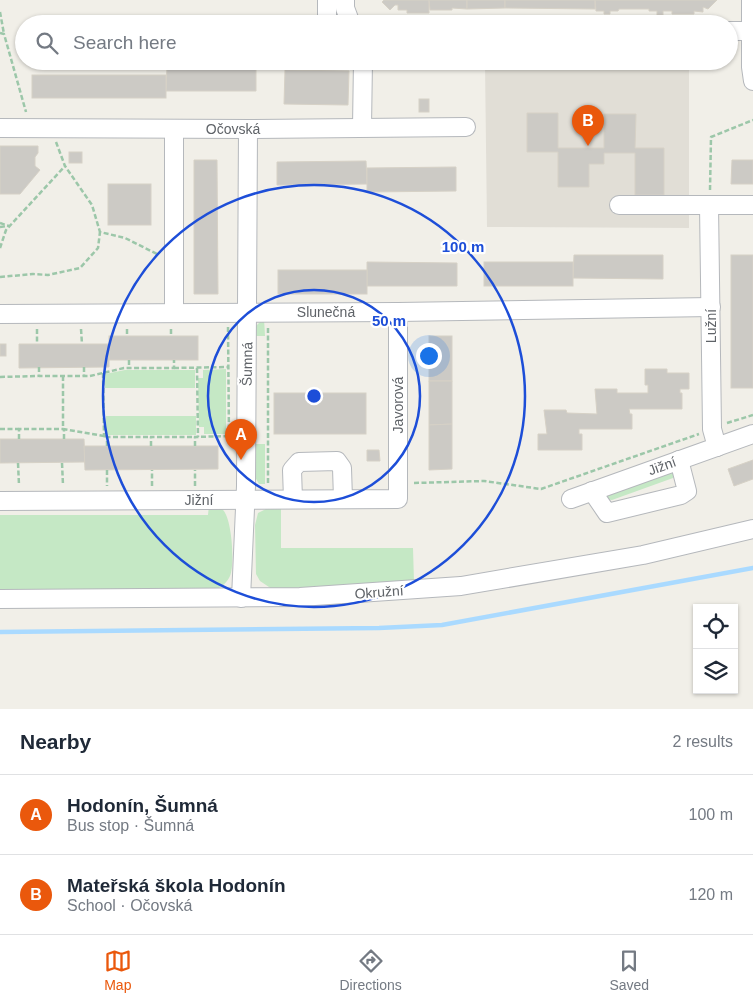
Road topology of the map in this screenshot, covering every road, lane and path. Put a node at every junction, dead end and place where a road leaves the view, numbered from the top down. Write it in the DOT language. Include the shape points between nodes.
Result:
graph roads {
  1 [pos="327,0"];
  2 [pos="346,0"];
  3 [pos="751,0"];
  4 [pos="0,12"];
  5 [pos="327,15"];
  6 [pos="348,15"];
  7 [pos="738,30"];
  8 [pos="752,30"];
  9 [pos="2,33"];
  10 [pos="363,70"];
  11 [pos="753,81"];
  12 [pos="34,114"];
  13 [pos="753,120"];
  14 [pos="362,127"];
  15 [pos="466,127"];
  16 [pos="0,128"];
  17 [pos="51,129"];
  18 [pos="174,129"];
  19 [pos="248,130"];
  20 [pos="65,166"];
  21 [pos="619,205"];
  22 [pos="709,205"];
  23 [pos="753,206"];
  24 [pos="0,225"];
  25 [pos="9,226"];
  26 [pos="100,232"];
  27 [pos="0,248"];
  28 [pos="174,270"];
  29 [pos="0,278"];
  30 [pos="711,307"];
  31 [pos="398,312"];
  32 [pos="174,313"];
  33 [pos="248,313"];
  34 [pos="0,314"];
  35 [pos="37,322"];
  36 [pos="81,322"];
  37 [pos="37,344"];
  38 [pos="82,344"];
  39 [pos="129,360"];
  40 [pos="174,360"];
  41 [pos="39,368"];
  42 [pos="84,368"];
  43 [pos="129,368"];
  44 [pos="174,368"];
  45 [pos="197,368"];
  46 [pos="229,368"];
  47 [pos="103,373"];
  48 [pos="39,376"];
  49 [pos="63,376"];
  50 [pos="84,376"];
  51 [pos="0,377"];
  52 [pos="753,414"];
  53 [pos="0,429"];
  54 [pos="19,429"];
  55 [pos="64,429"];
  56 [pos="712,429"];
  57 [pos="753,434"];
  58 [pos="229,436"];
  59 [pos="105,437"];
  60 [pos="151,437"];
  61 [pos="196,437"];
  62 [pos="19,439"];
  63 [pos="64,439"];
  64 [pos="107,446"];
  65 [pos="151,446"];
  66 [pos="195,446"];
  67 [pos="717,447"];
  68 [pos="679,460"];
  69 [pos="18,462"];
  70 [pos="62,462"];
  71 [pos="107,470"];
  72 [pos="152,470"];
  73 [pos="195,470"];
  74 [pos="19,485"];
  75 [pos="63,485"];
  76 [pos="107,486"];
  77 [pos="152,486"];
  78 [pos="195,486"];
  79 [pos="268,486"];
  80 [pos="398,491"];
  81 [pos="592,491"];
  82 [pos="292,493"];
  83 [pos="571,498"];
  84 [pos="343,499"];
  85 [pos="246,500"];
  86 [pos="0,501"];
  87 [pos="753,529"];
  88 [pos="241,598"];
  89 [pos="0,599"];
  1 -- 5 [label="street"];
  2 -- 6 [label="street"];
  3 -- 8 [label="street"];
  4 -- 9 [label="path"];
  7 -- 8 [label="street"];
  8 -- 11 [label="street"];
  9 -- 12 [label="path" via="26,112"];
  10 -- 14 [label="street"];
  13 -- 22 [label="path" via="711,137"];
  14 -- 15 [label="street, Očovská"];
  14 -- 19 [label="street, Očovská"];
  16 -- 17 [label="street, Očovská"];
  17 -- 18 [label="street, Očovská"];
  17 -- 20 [label="path"];
  18 -- 19 [label="street, Očovská"];
  18 -- 28 [label="street"];
  19 -- 33 [label="street, Šumná"];
  20 -- 25 [label="path"];
  20 -- 26 [label="path" via="92,205"];
  21 -- 22 [label="street"];
  22 -- 23 [label="street"];
  22 -- 30 [label="street, Lužní"];
  24 -- 25 [label="path"];
  25 -- 27 [label="path"];
  26 -- 28 [label="path" via="125,238 157,252"];
  26 -- 29 [label="path" via="98,248 80,268 48,275"];
  28 -- 32 [label="street"];
  30 -- 31 [label="street, Slunečná"];
  30 -- 56 [label="street, Lužní"];
  31 -- 33 [label="street, Slunečná"];
  31 -- 80 [label="street, Javorová"];
  32 -- 33 [label="street, Slunečná"];
  32 -- 34 [label="street, Slunečná"];
  33 -- 85 [label="street, Šumná"];
  35 -- 37 [label="path"];
  36 -- 38 [label="path"];
  39 -- 43 [label="path"];
  40 -- 44 [label="path"];
  41 -- 48 [label="path"];
  42 -- 50 [label="path"];
  43 -- 44 [label="path"];
  43 -- 47 [label="path"];
  44 -- 45 [label="path"];
  45 -- 46 [label="path"];
  45 -- 61 [label="path"];
  47 -- 50 [label="path"];
  47 -- 59 [label="path"];
  48 -- 49 [label="path"];
  48 -- 51 [label="path"];
  49 -- 50 [label="path"];
  49 -- 55 [label="path"];
  52 -- 56 [label="path"];
  53 -- 54 [label="path"];
  54 -- 55 [label="path"];
  54 -- 62 [label="path"];
  55 -- 59 [label="path"];
  55 -- 63 [label="path"];
  56 -- 67 [label="street, Lužní"];
  56 -- 80 [label="path" via="541,489 484,481"];
  57 -- 67 [label="street, Jižní"];
  58 -- 61 [label="path"];
  59 -- 60 [label="path"];
  59 -- 64 [label="path"];
  60 -- 61 [label="path"];
  60 -- 65 [label="path"];
  61 -- 66 [label="path"];
  67 -- 68 [label="street, Jižní"];
  68 -- 81 [label="street, Jižní"];
  68 -- 81 [label="street" via="687,491 681,495 607,513"];
  69 -- 74 [label="path"];
  70 -- 75 [label="path"];
  71 -- 76 [label="path"];
  72 -- 77 [label="path"];
  73 -- 78 [label="path"];
  79 -- 82 [label="path"];
  80 -- 84 [label="street, Jižní"];
  81 -- 83 [label="street, Jižní"];
  82 -- 84 [label="street, Jižní"];
  82 -- 84 [label="street" via="292,470 299,462 337,461 342,468"];
  82 -- 85 [label="street, Jižní"];
  85 -- 86 [label="street, Jižní"];
  85 -- 88 [label="street, Šumná"];
  87 -- 88 [label="street, Okružní" via="643,555 461,586 300,598"];
  88 -- 89 [label="street, Okružní"];
}
